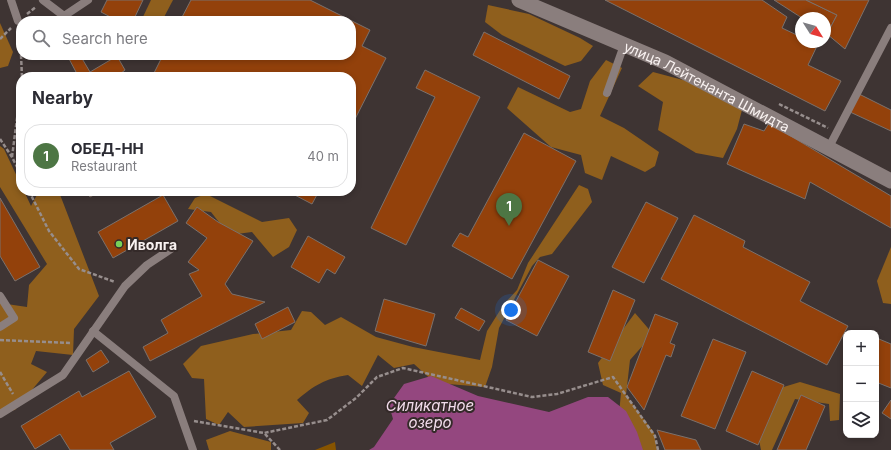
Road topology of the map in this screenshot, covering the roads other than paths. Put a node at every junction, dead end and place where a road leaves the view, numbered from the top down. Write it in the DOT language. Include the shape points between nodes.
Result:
graph roads {
  1 [pos="11,0"];
  2 [pos="43,0"];
  3 [pos="88,0"];
  4 [pos="519,0"];
  5 [pos="16,16"];
  6 [pos="891,28"];
  7 [pos="624,45"];
  8 [pos="607,93"];
  9 [pos="828,149"];
  10 [pos="891,181"];
  11 [pos="171,249"];
  12 [pos="0,296"];
  13 [pos="0,327"];
  14 [pos="93,331"];
  15 [pos="0,414"];
  16 [pos="193,450"];
  1 -- 5 [label="lane"];
  2 -- 3 [label="lane" via="64,16"];
  4 -- 7 [label="street, улица Лейтенанта Шмидта"];
  6 -- 9 [label="lane"];
  7 -- 8 [label="lane"];
  7 -- 9 [label="street, улица Лейтенанта Шмидта" via="664,62"];
  9 -- 10 [label="street, улица Лейтенанта Шмидта"];
  11 -- 14 [label="lane" via="147,265 125,286"];
  12 -- 13 [label="lane" via="14,318"];
  14 -- 15 [label="lane" via="63,375"];
  14 -- 16 [label="lane" via="174,396"];
}
